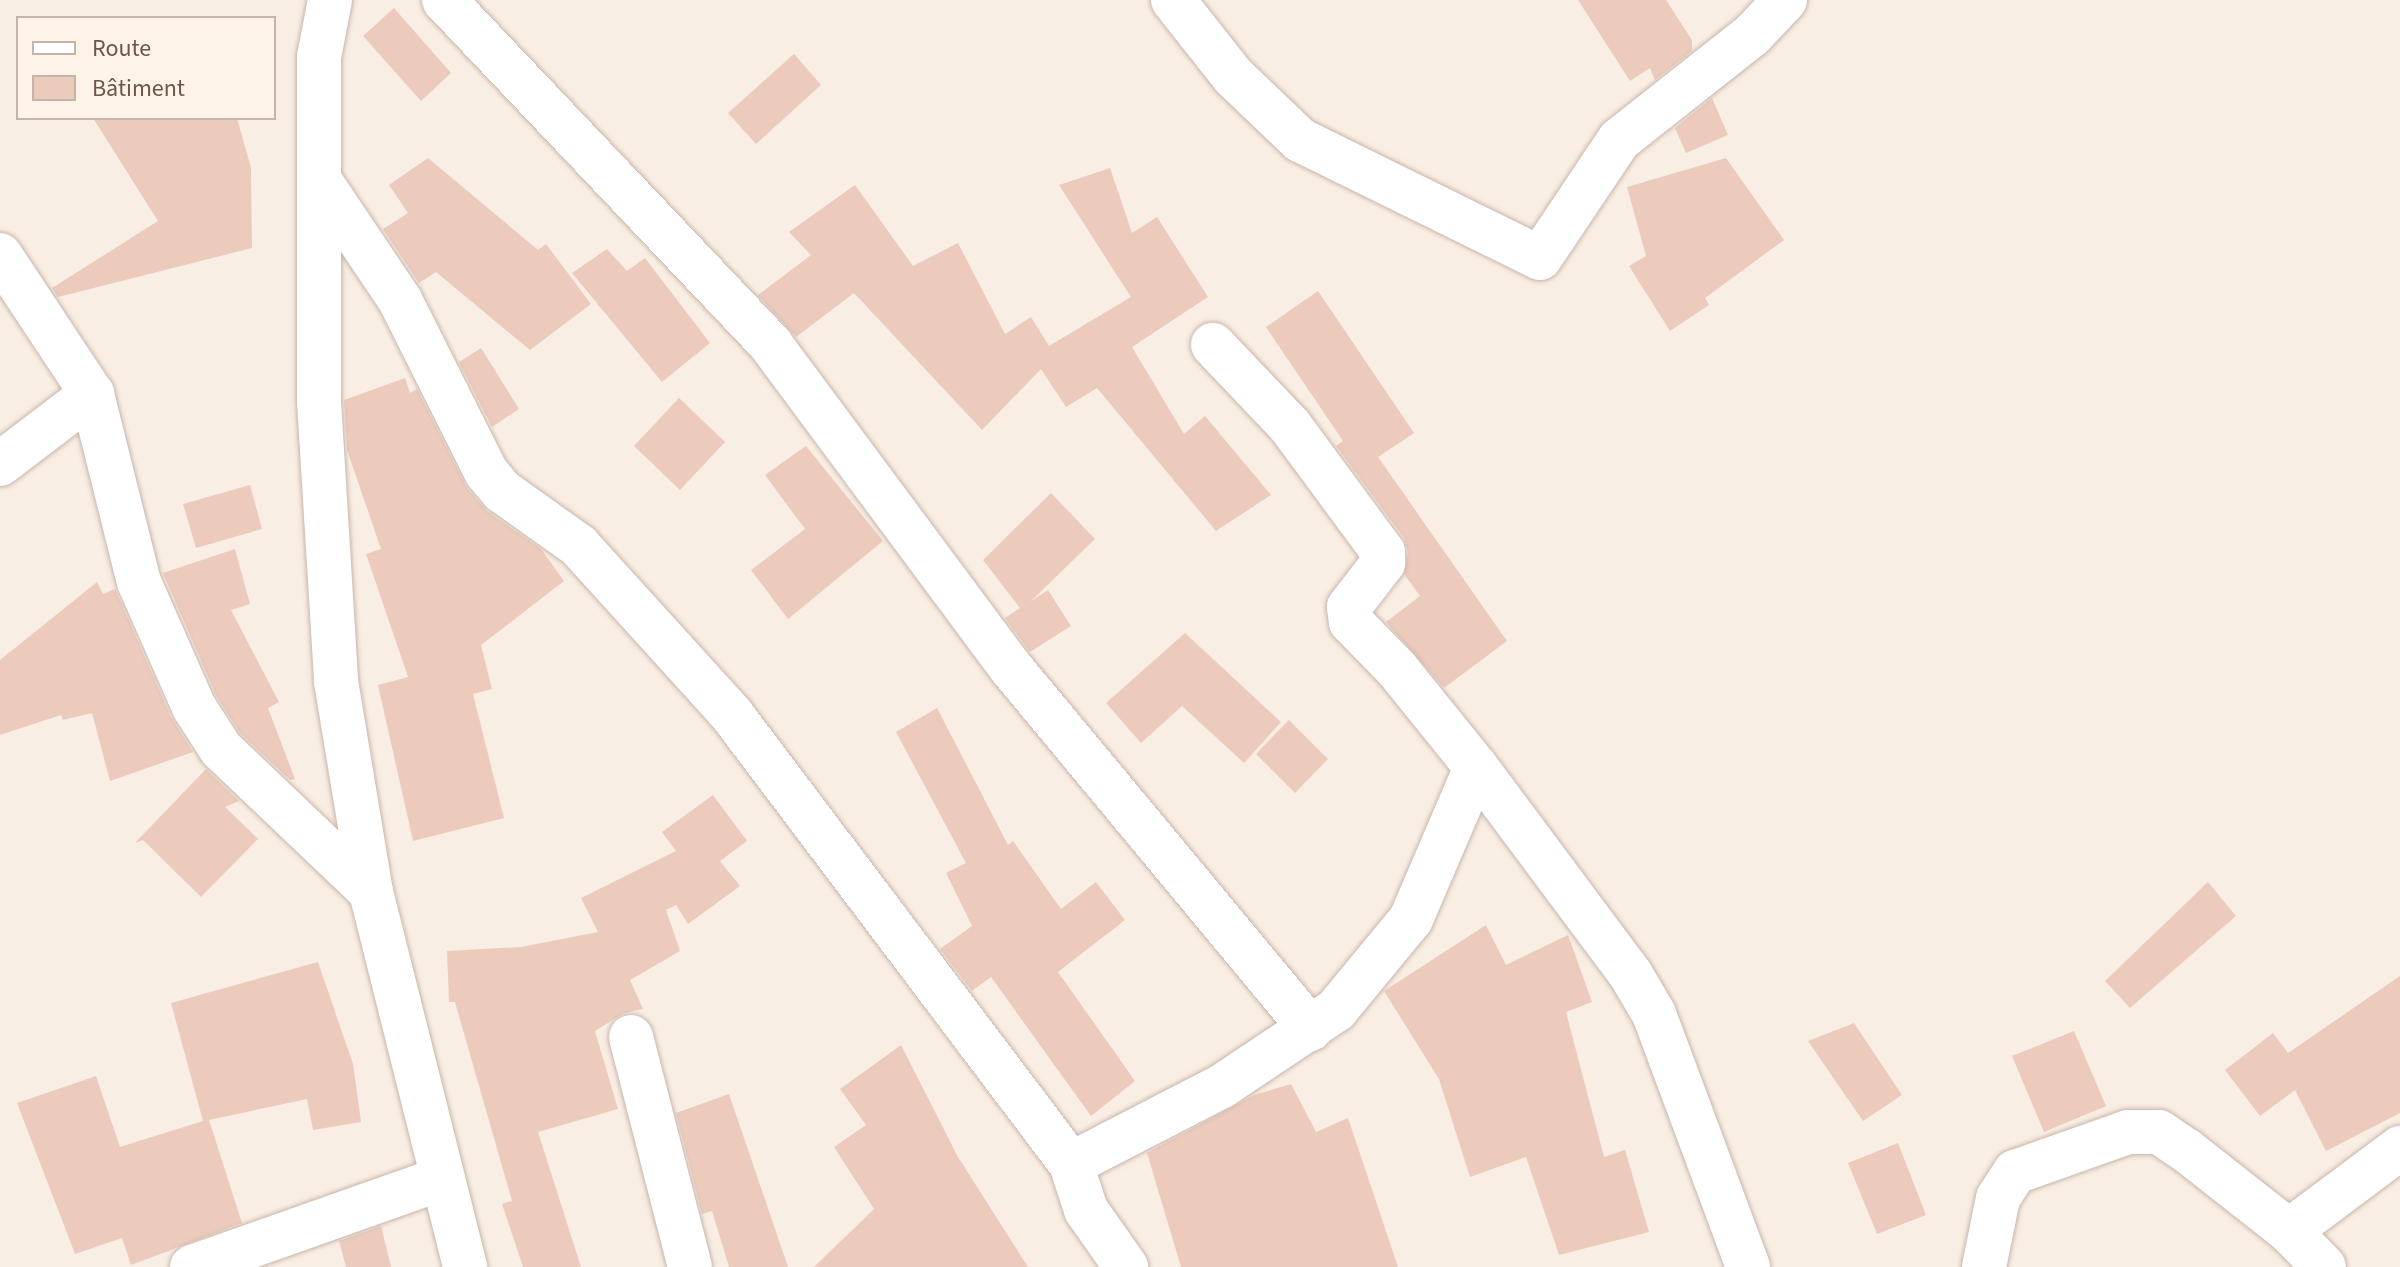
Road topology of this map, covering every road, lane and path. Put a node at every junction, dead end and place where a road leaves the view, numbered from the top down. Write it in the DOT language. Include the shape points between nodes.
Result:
graph roads {
  1 [pos="330,0"];
  2 [pos="444,0"];
  3 [pos="1173,0"];
  4 [pos="1785,0"];
  5 [pos="320,181"];
  6 [pos="0,255"];
  7 [pos="1213,345"];
  8 [pos="92,394"];
  9 [pos="0,464"];
  10 [pos="1476,767"];
  11 [pos="371,892"];
  12 [pos="1311,1029"];
  13 [pos="631,1037"];
  14 [pos="2400,1148"];
  15 [pos="1071,1164"];
  16 [pos="443,1178"];
  17 [pos="2289,1231"];
  18 [pos="192,1267"];
  19 [pos="465,1267"];
  20 [pos="690,1267"];
  21 [pos="1126,1267"];
  22 [pos="1748,1267"];
  23 [pos="1984,1267"];
  24 [pos="2324,1267"];
  1 -- 5 [label="street" via="319,57"];
  2 -- 12 [label="street" via="771,345 1011,668"];
  3 -- 4 [label="street" via="1233,76 1300,140 1540,258 1619,140 1752,35"];
  5 -- 11 [label="street" via="319,401 336,681"];
  5 -- 15 [label="street" via="400,300 486,472 502,491 579,546 732,715"];
  6 -- 8 [label="street"];
  7 -- 10 [label="street" via="1299,436 1383,552 1383,563 1349,607 1351,622 1397,669"];
  8 -- 9 [label="street"];
  8 -- 11 [label="street" via="139,582 194,707 221,749"];
  10 -- 12 [label="street" via="1411,919 1336,1010"];
  10 -- 22 [label="street" via="1631,975 1654,1014"];
  11 -- 16 [label="street"];
  12 -- 15 [label="street" via="1222,1086"];
  13 -- 20 [label="street"];
  14 -- 17 [label="street"];
  15 -- 21 [label="street" via="1086,1210"];
  16 -- 18 [label="street"];
  16 -- 19 [label="street"];
  17 -- 23 [label="street" via="2159,1132 2128,1132 2015,1172 1998,1198"];
  17 -- 24 [label="street"];
}
